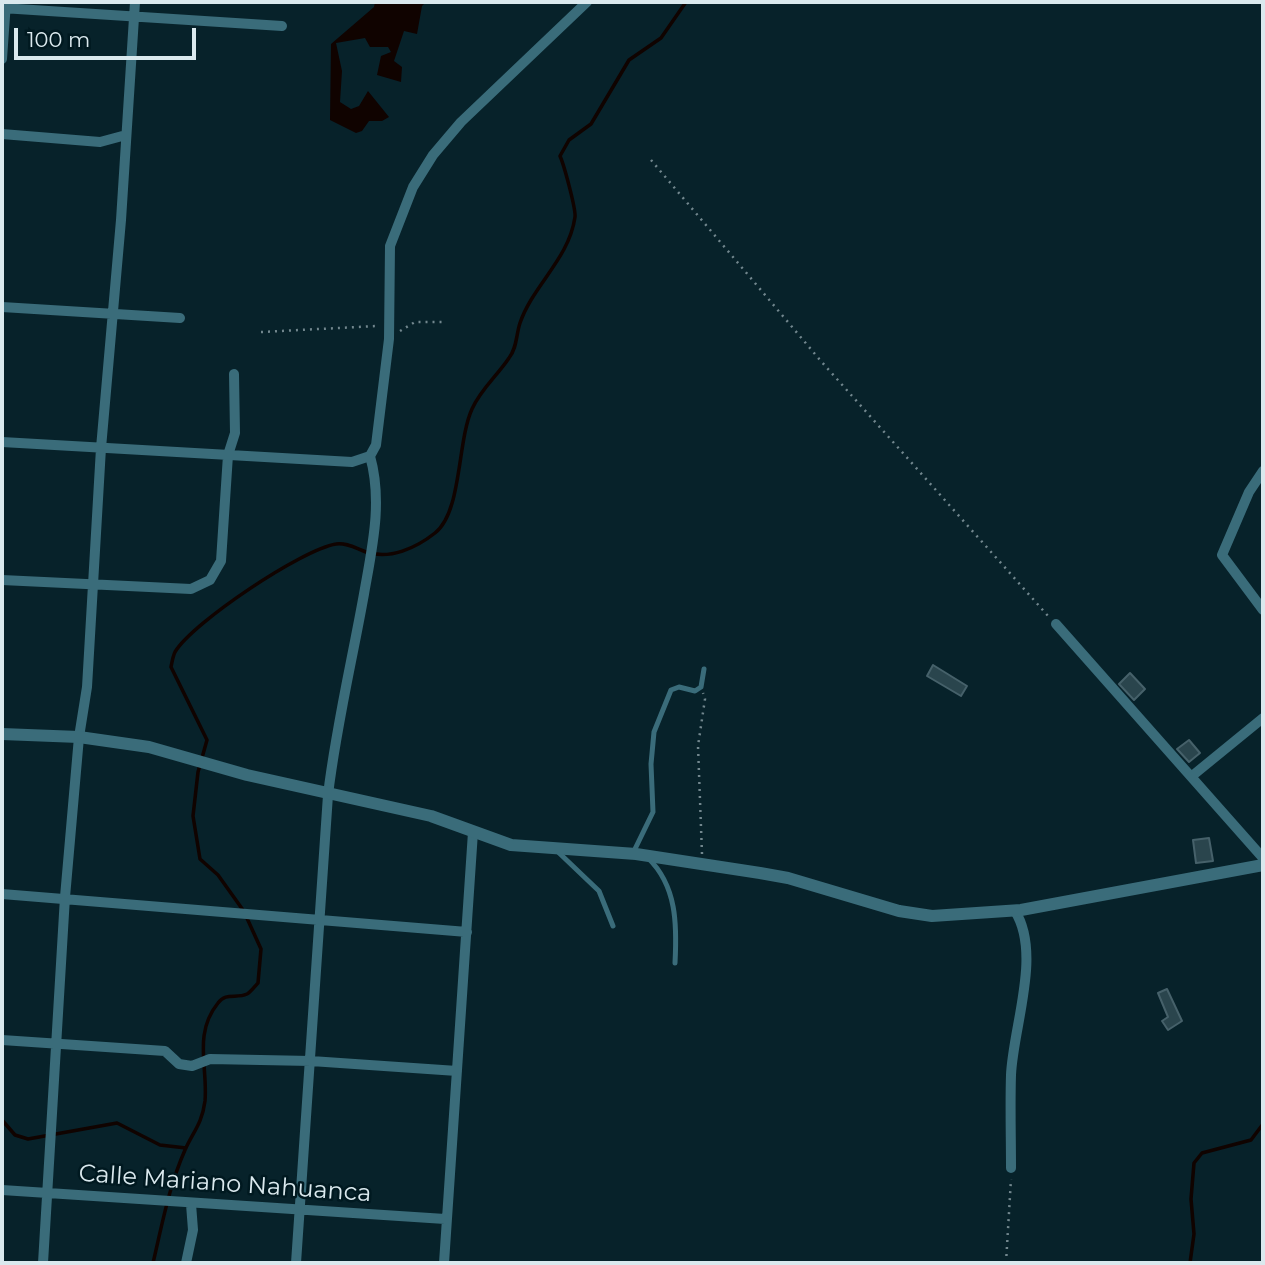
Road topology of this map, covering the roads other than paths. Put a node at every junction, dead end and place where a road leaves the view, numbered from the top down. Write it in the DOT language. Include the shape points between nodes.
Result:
graph roads {
  1 [pos="135,2"];
  2 [pos="587,2"];
  3 [pos="4,6"];
  4 [pos="134,18"];
  5 [pos="282,26"];
  6 [pos="2,60"];
  7 [pos="2,134"];
  8 [pos="126,135"];
  9 [pos="2,307"];
  10 [pos="112,314"];
  11 [pos="180,318"];
  12 [pos="234,374"];
  13 [pos="2,442"];
  14 [pos="101,448"];
  15 [pos="228,456"];
  16 [pos="370,456"];
  17 [pos="1263,471"];
  18 [pos="2,580"];
  19 [pos="93,584"];
  20 [pos="1263,610"];
  21 [pos="1056,624"];
  22 [pos="705,668"];
  23 [pos="1263,718"];
  24 [pos="2,734"];
  25 [pos="79,737"];
  26 [pos="1192,776"];
  27 [pos="328,795"];
  28 [pos="473,832"];
  29 [pos="554,848"];
  30 [pos="639,855"];
  31 [pos="1263,858"];
  32 [pos="1263,865"];
  33 [pos="2,894"];
  34 [pos="65,897"];
  35 [pos="1015,911"];
  36 [pos="319,919"];
  37 [pos="613,926"];
  38 [pos="467,932"];
  39 [pos="675,962"];
  40 [pos="2,1040"];
  41 [pos="57,1045"];
  42 [pos="311,1062"];
  43 [pos="457,1071"];
  44 [pos="1012,1168"];
  45 [pos="2,1190"];
  46 [pos="49,1193"];
  47 [pos="191,1204"];
  48 [pos="299,1210"];
  49 [pos="445,1219"];
  50 [pos="43,1263"];
  51 [pos="186,1263"];
  52 [pos="296,1263"];
  53 [pos="444,1263"];
  1 -- 4 [label="street"];
  2 -- 16 [label="street" via="461,122 413,187 390,246 389,339 376,445"];
  3 -- 4 [label="street"];
  3 -- 6 [label="street"];
  4 -- 5 [label="street"];
  4 -- 8 [label="street"];
  7 -- 8 [label="street" via="100,142"];
  8 -- 10 [label="street"];
  9 -- 10 [label="street"];
  10 -- 11 [label="street"];
  10 -- 14 [label="street"];
  12 -- 15 [label="street" via="234,433"];
  13 -- 14 [label="street"];
  14 -- 15 [label="street"];
  14 -- 19 [label="street"];
  15 -- 16 [label="street" via="352,462"];
  15 -- 19 [label="street" via="221,561 210,580 191,589"];
  16 -- 27 [label="street" via="378,494 371,553"];
  17 -- 20 [label="street" via="1222,555"];
  18 -- 19 [label="street"];
  19 -- 25 [label="street"];
  21 -- 26 [label="street"];
  22 -- 30 [label="lane" via="701,687 695,691 671,690 654,732 653,812"];
  23 -- 26 [label="street"];
  24 -- 25 [label="street"];
  25 -- 27 [label="street" via="173,753"];
  25 -- 34 [label="street"];
  26 -- 31 [label="street"];
  27 -- 28 [label="street" via="431,816"];
  27 -- 36 [label="street"];
  28 -- 29 [label="street" via="511,845"];
  28 -- 38 [label="street"];
  29 -- 30 [label="street"];
  29 -- 37 [label="lane" via="599,891"];
  30 -- 35 [label="street" via="788,877 898,911 932,916"];
  30 -- 39 [label="lane" via="667,883 674,908"];
  32 -- 35 [label="street"];
  33 -- 34 [label="street"];
  34 -- 36 [label="street"];
  34 -- 41 [label="street"];
  35 -- 44 [label="street" via="1026,934 1025,982 1011,1074"];
  36 -- 38 [label="street"];
  36 -- 42 [label="street"];
  38 -- 43 [label="street"];
  40 -- 41 [label="street"];
  41 -- 42 [label="street" via="165,1051 179,1064 192,1066 210,1059"];
  41 -- 46 [label="street"];
  42 -- 43 [label="street"];
  42 -- 48 [label="street"];
  43 -- 49 [label="street"];
  45 -- 46 [label="street, Calle Mariano Nahuanca"];
  46 -- 47 [label="street, Calle Mariano Nahuanca"];
  46 -- 50 [label="street"];
  47 -- 48 [label="street, Calle Mariano Nahuanca"];
  47 -- 51 [label="street" via="193,1230"];
  48 -- 49 [label="street, Calle Mariano Nahuanca"];
  48 -- 52 [label="street"];
  49 -- 53 [label="street"];
}
